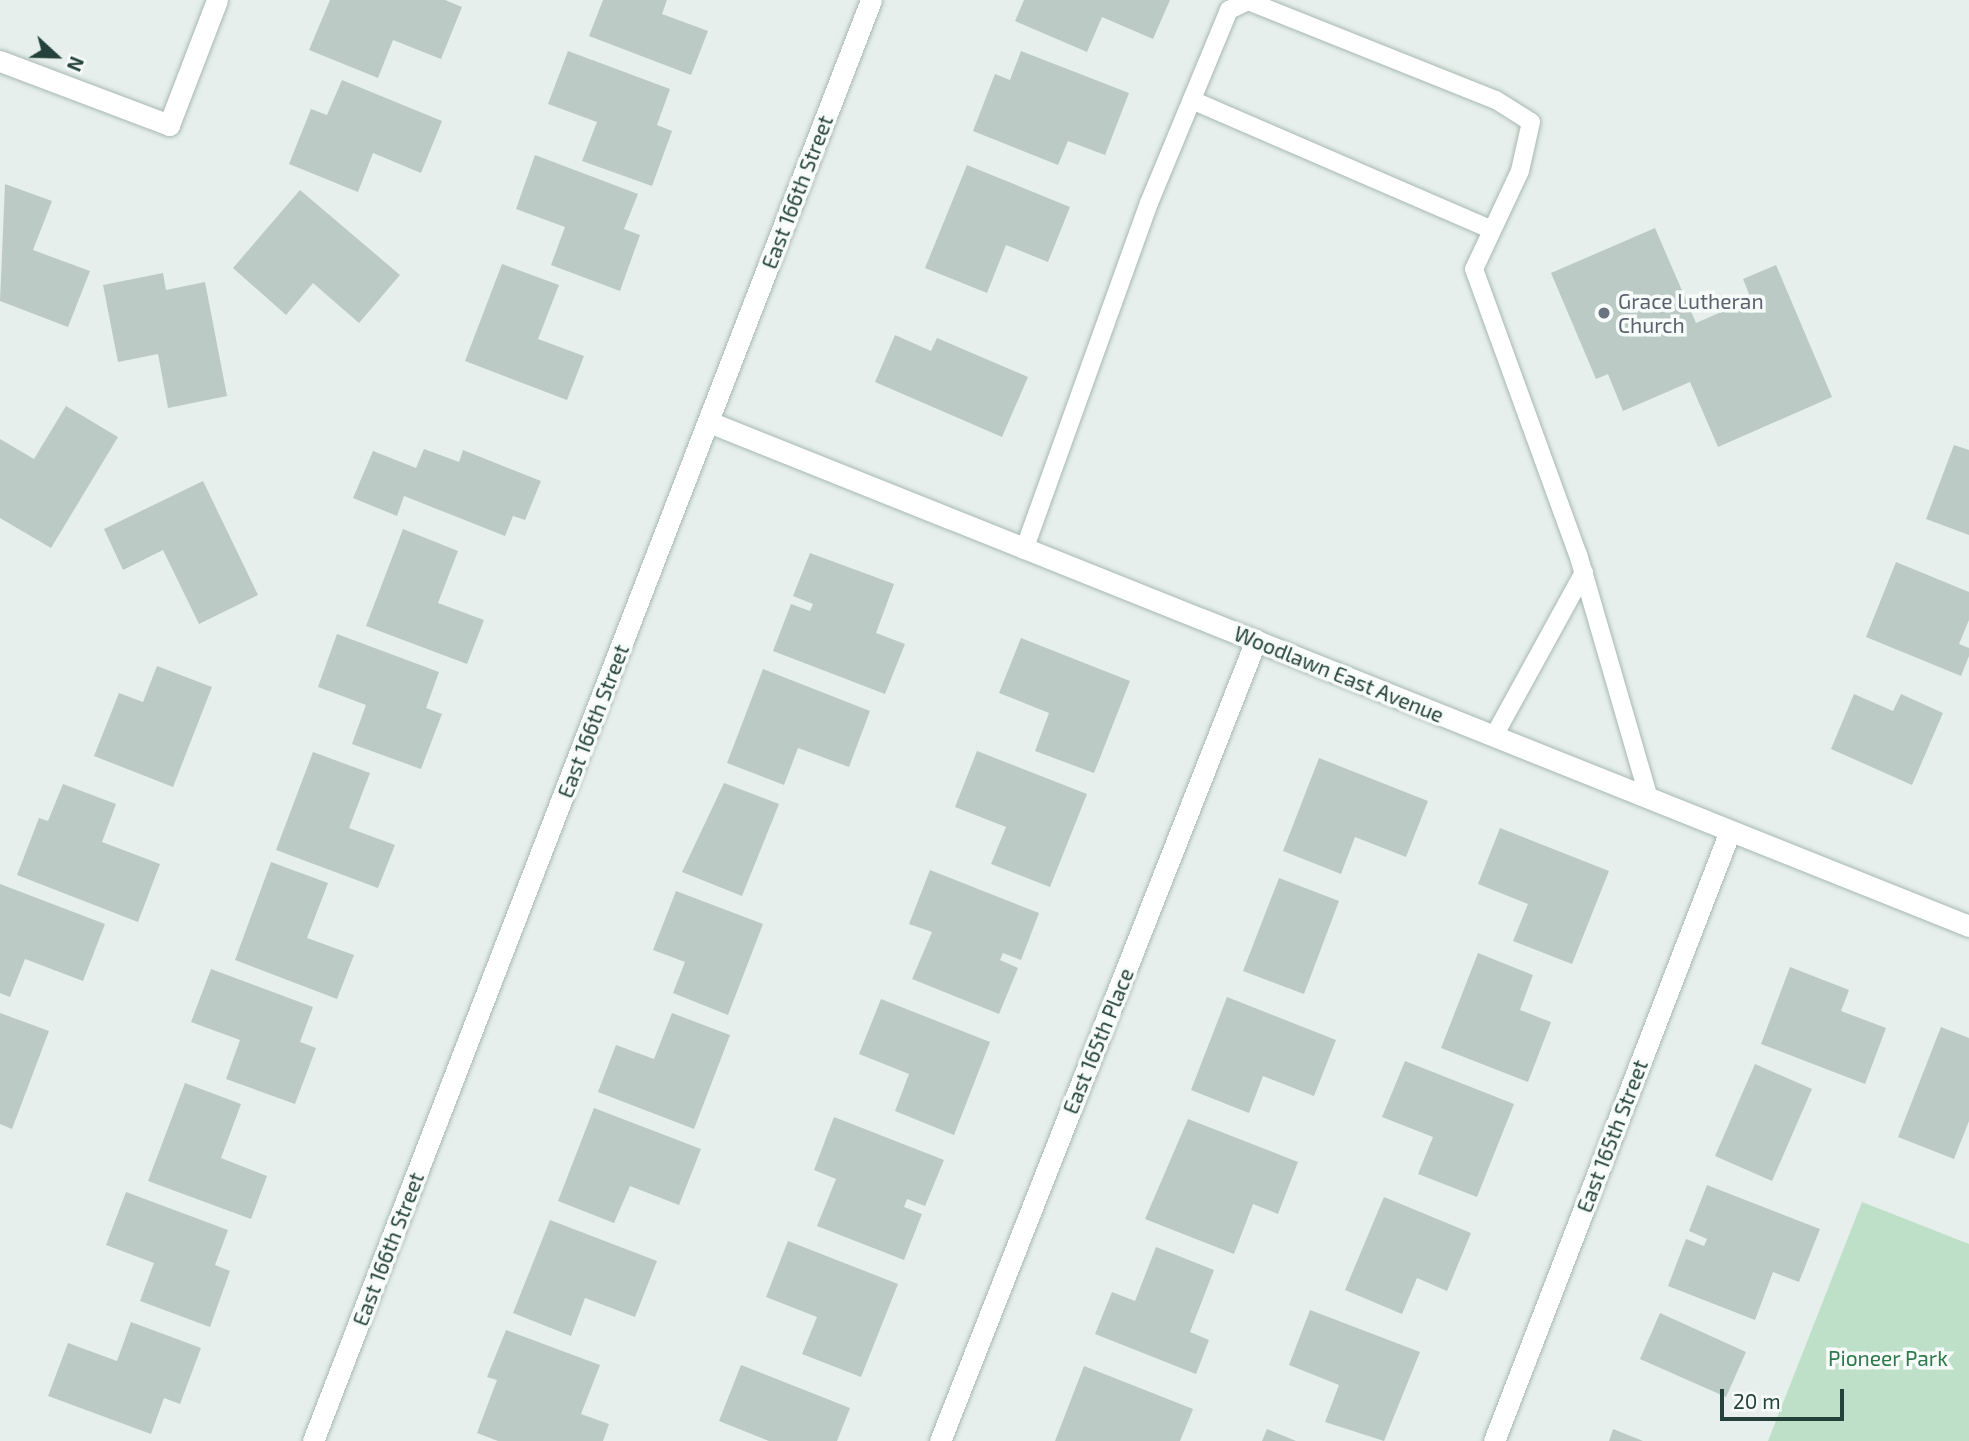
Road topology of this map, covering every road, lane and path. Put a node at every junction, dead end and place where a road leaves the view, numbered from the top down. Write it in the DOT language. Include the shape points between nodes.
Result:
graph roads {
  1 [pos="217,0"];
  2 [pos="871,0"];
  3 [pos="0,61"];
  4 [pos="1192,100"];
  5 [pos="1488,228"];
  6 [pos="709,422"];
  7 [pos="1024,550"];
  8 [pos="1584,572"];
  9 [pos="1256,640"];
  10 [pos="1494,736"];
  11 [pos="1649,798"];
  12 [pos="1730,831"];
  13 [pos="1969,926"];
  14 [pos="313,1441"];
  15 [pos="940,1441"];
  16 [pos="1494,1441"];
  1 -- 3 [label="street" via="169,125"];
  2 -- 6 [label="street, East 166th Street"];
  4 -- 5 [label="lane"];
  4 -- 5 [label="lane" via="1229,10 1248,1 1496,100 1531,122 1520,171"];
  4 -- 7 [label="lane"];
  5 -- 8 [label="lane" via="1474,269"];
  6 -- 7 [label="street, Woodlawn East Avenue"];
  6 -- 14 [label="street, East 166th Street"];
  7 -- 9 [label="street, Woodlawn East Avenue"];
  8 -- 10 [label="lane"];
  8 -- 11 [label="lane"];
  9 -- 10 [label="street, Woodlawn East Avenue"];
  9 -- 15 [label="street, East 165th Place"];
  10 -- 11 [label="street, Woodlawn East Avenue"];
  11 -- 12 [label="street, Woodlawn East Avenue"];
  12 -- 13 [label="street, Woodlawn East Avenue"];
  12 -- 16 [label="street, East 165th Street"];
}
